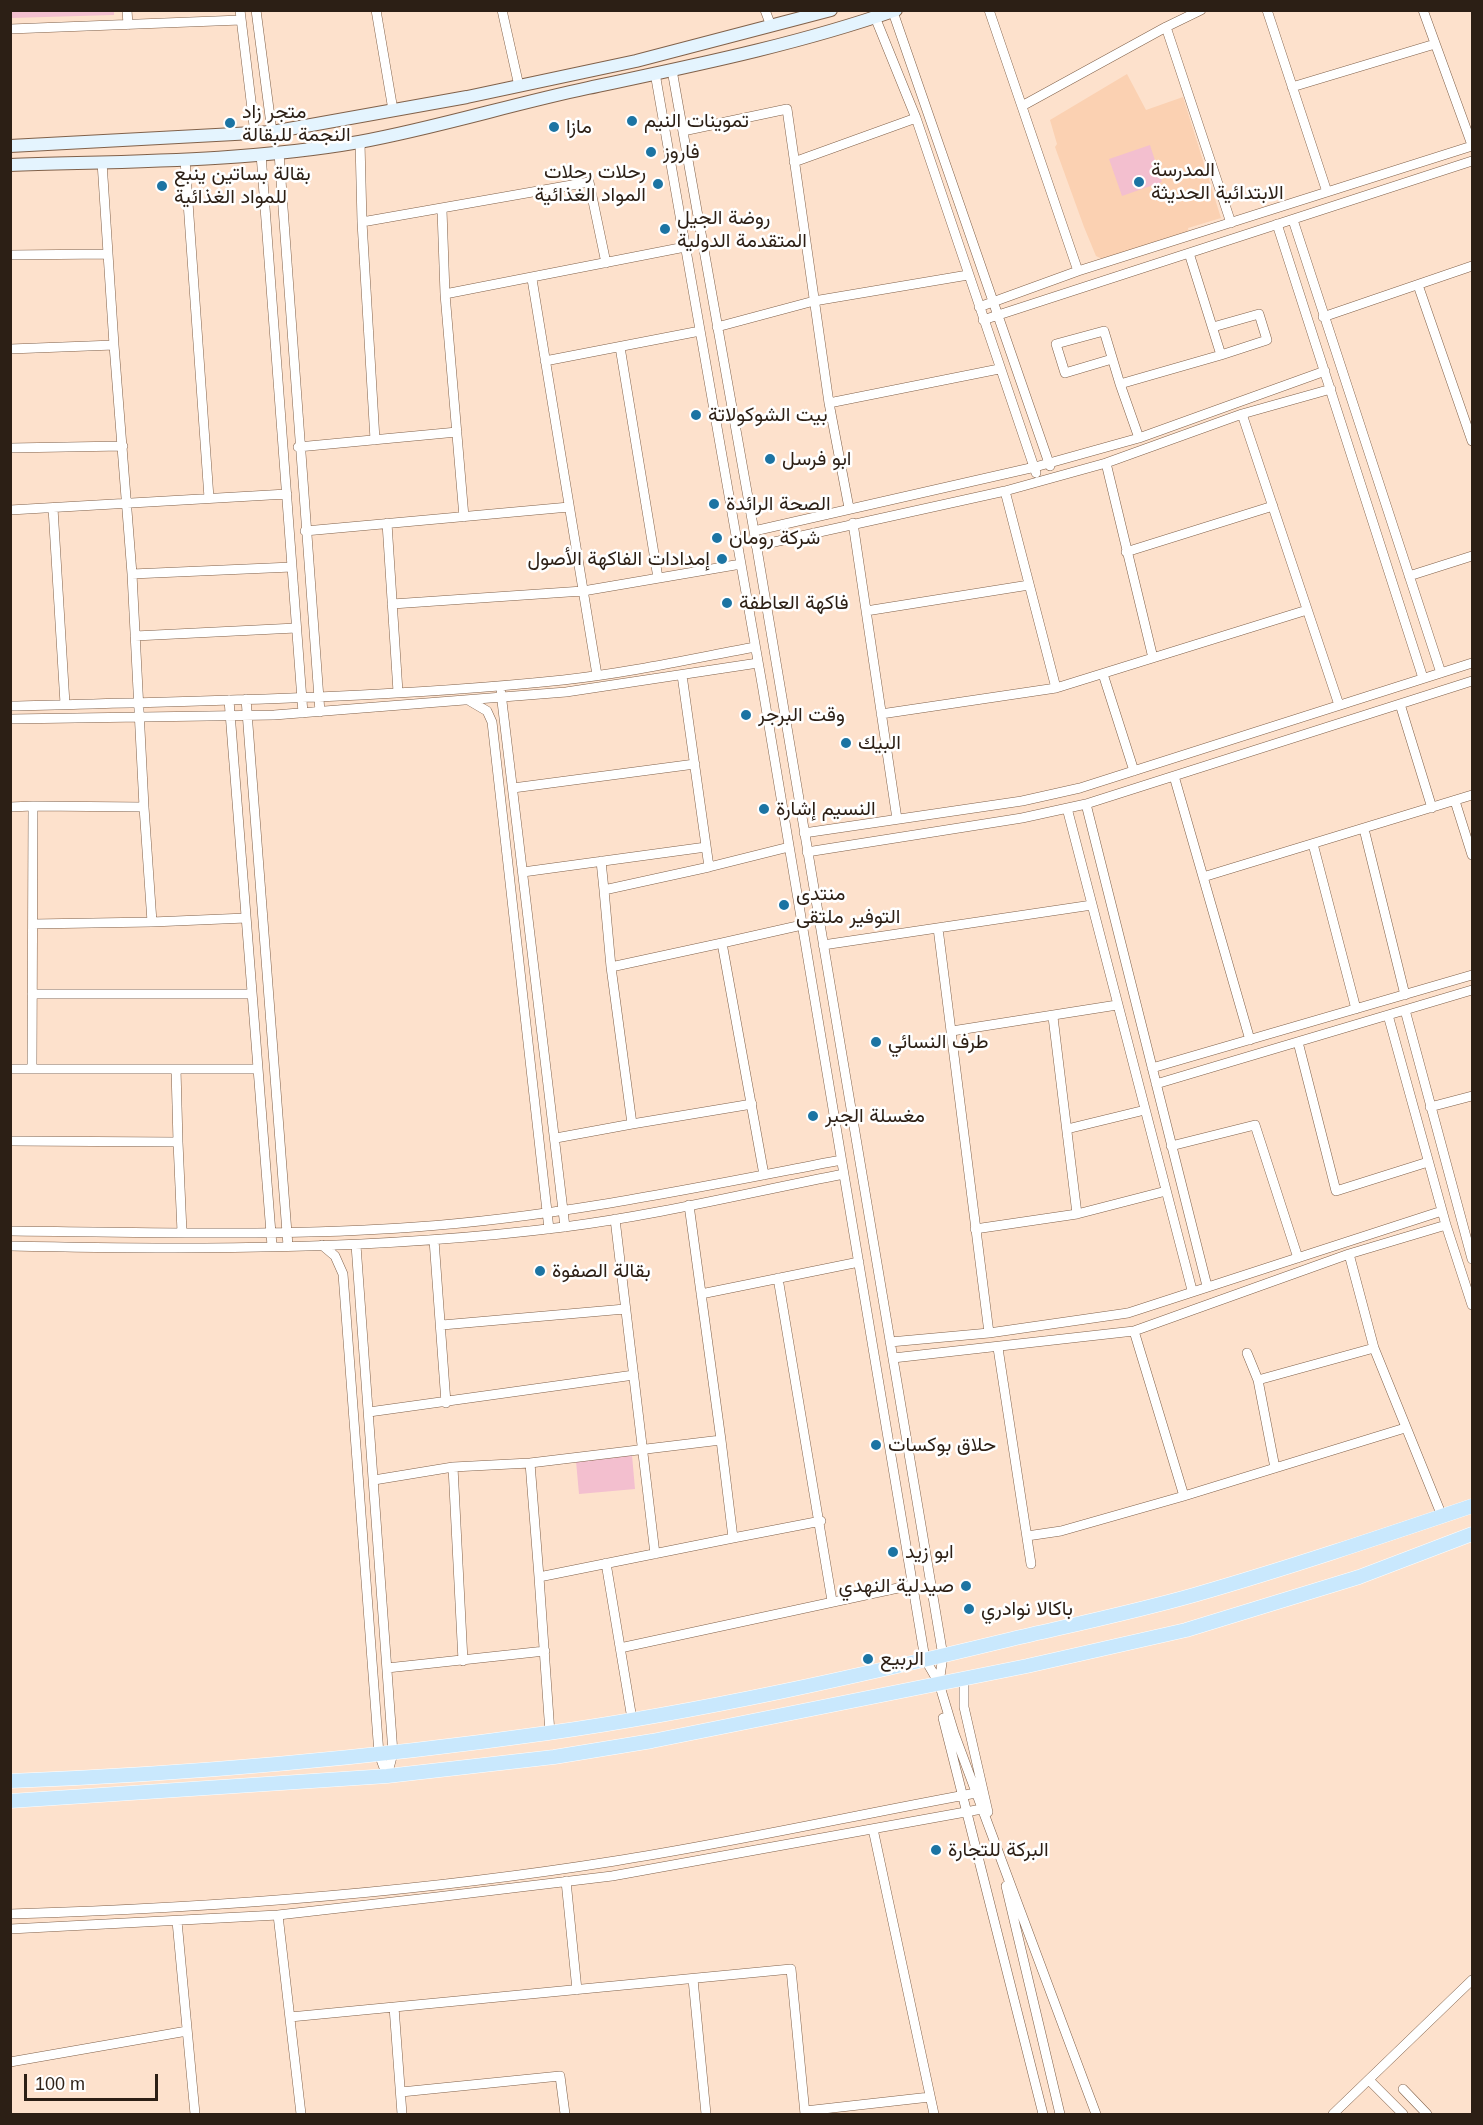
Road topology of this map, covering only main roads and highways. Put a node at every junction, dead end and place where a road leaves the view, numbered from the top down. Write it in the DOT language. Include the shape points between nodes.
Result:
graph roads {
  1 [pos="831,10"];
  2 [pos="894,11"];
  3 [pos="10,146"];
  4 [pos="10,165"];
  5 [pos="1473,1506"];
  6 [pos="1473,1534"];
  7 [pos="10,1781"];
  8 [pos="10,1801"];
  1 -- 3 [label="main road" via="519,86 272,132"];
  2 -- 4 [label="main road" via="724,59 360,141 279,153 185,160"];
  5 -- 7 [label="main road" via="1191,1596 943,1656 632,1719 386,1754"];
  6 -- 8 [label="main road" via="1359,1577 1186,1630 652,1741 554,1757 387,1776"];
}
